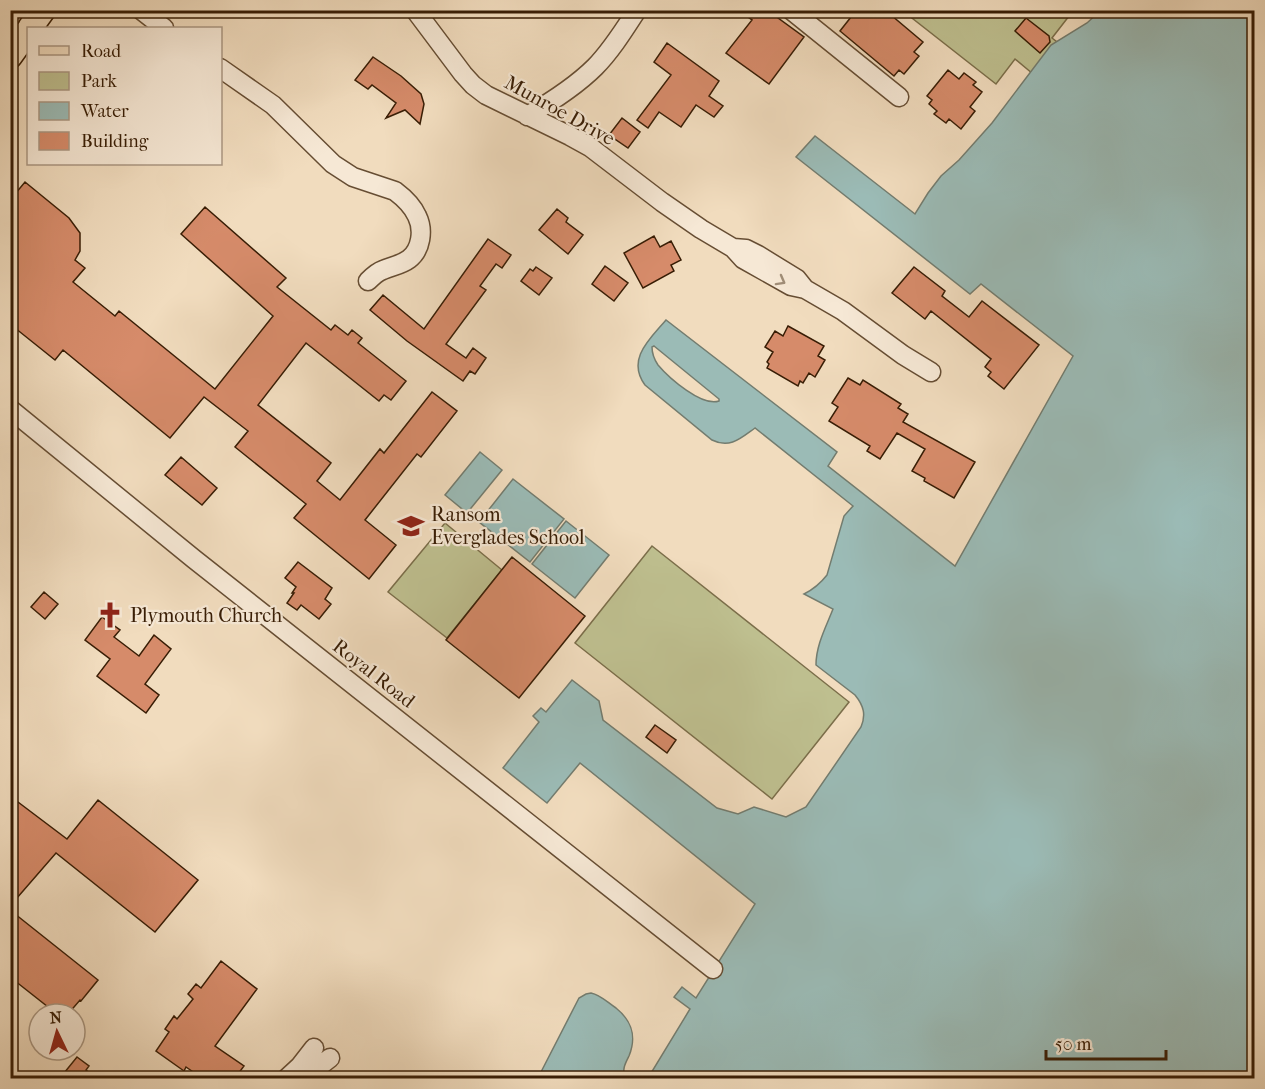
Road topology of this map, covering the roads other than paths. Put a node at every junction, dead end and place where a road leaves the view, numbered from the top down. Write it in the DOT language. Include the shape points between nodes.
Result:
graph roads {
  1 [pos="43,10"];
  2 [pos="141,10"];
  3 [pos="415,10"];
  4 [pos="637,10"];
  5 [pos="791,10"];
  6 [pos="31,27"];
  7 [pos="163,27"];
  8 [pos="27,33"];
  9 [pos="10,56"];
  10 [pos="222,69"];
  11 [pos="899,97"];
  12 [pos="526,116"];
  13 [pos="368,281"];
  14 [pos="931,372"];
  15 [pos="10,409"];
  16 [pos="713,969"];
  17 [pos="314,1048"];
  18 [pos="330,1058"];
  19 [pos="287,1078"];
  20 [pos="304,1078"];
  1 -- 6 [label="main road"];
  2 -- 7 [label="street"];
  3 -- 12 [label="street, Munroe Drive" via="473,85"];
  4 -- 12 [label="street" via="595,67 561,96"];
  5 -- 11 [label="street"];
  8 -- 9 [label="main road"];
  10 -- 13 [label="street" via="273,105 333,164 353,177 395,191 417,215 420,239 416,250 410,258 380,271"];
  12 -- 14 [label="street, Munroe Drive" via="590,147 662,202 734,248 743,259 843,311"];
  15 -- 16 [label="street, Royal Road"];
  17 -- 19 [label="street"];
  18 -- 20 [label="street"];
}
